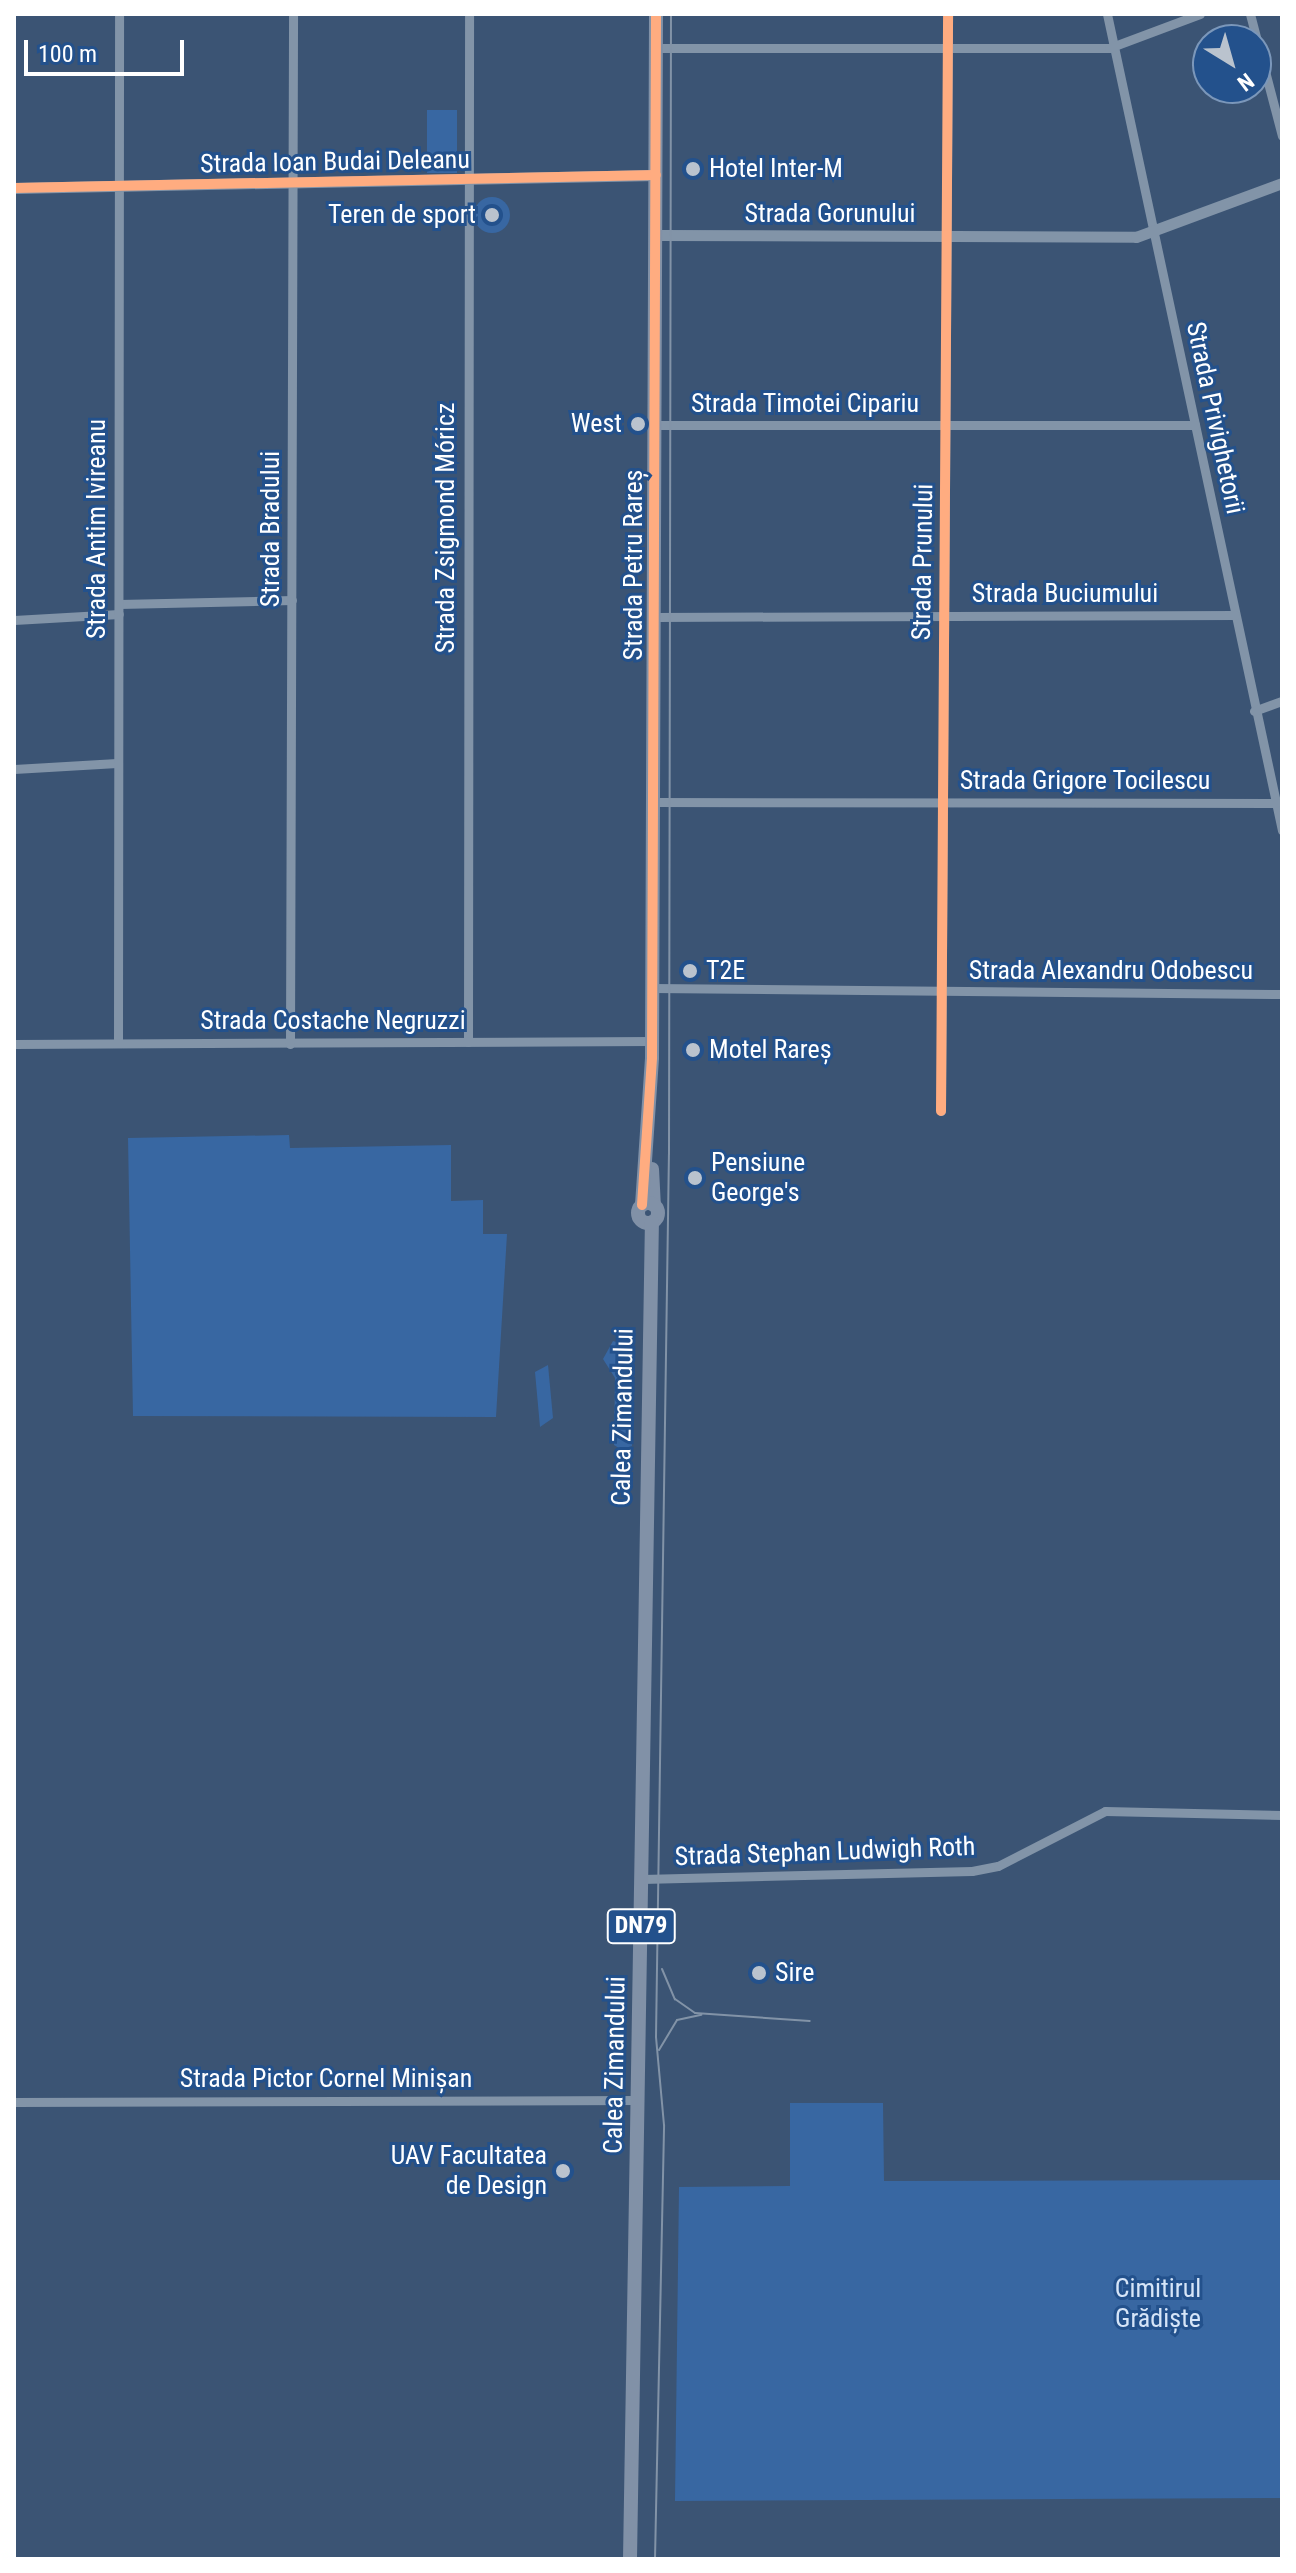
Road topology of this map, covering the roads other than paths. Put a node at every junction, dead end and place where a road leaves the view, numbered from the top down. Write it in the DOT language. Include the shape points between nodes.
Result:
graph roads {
  1 [pos="119,14"];
  2 [pos="293,14"];
  3 [pos="469,14"];
  4 [pos="656,14"];
  5 [pos="948,14"];
  6 [pos="1107,14"];
  7 [pos="1200,14"];
  8 [pos="1250,14"];
  9 [pos="1115,46"];
  10 [pos="655,48"];
  11 [pos="948,49"];
  12 [pos="1282,136"];
  13 [pos="656,175"];
  14 [pos="468,183"];
  15 [pos="1282,183"];
  16 [pos="295,186"];
  17 [pos="119,187"];
  18 [pos="14,188"];
  19 [pos="1153,234"];
  20 [pos="657,235"];
  21 [pos="948,237"];
  22 [pos="656,425"];
  23 [pos="1195,425"];
  24 [pos="946,426"];
  25 [pos="292,600"];
  26 [pos="119,609"];
  27 [pos="1235,615"];
  28 [pos="944,616"];
  29 [pos="656,617"];
  30 [pos="14,620"];
  31 [pos="1282,701"];
  32 [pos="1254,711"];
  33 [pos="117,763"];
  34 [pos="14,769"];
  35 [pos="654,802"];
  36 [pos="942,803"];
  37 [pos="1276,803"];
  38 [pos="1282,830"];
  39 [pos="652,988"];
  40 [pos="941,992"];
  41 [pos="1282,994"];
  42 [pos="652,1041"];
  43 [pos="468,1042"];
  44 [pos="118,1043"];
  45 [pos="14,1044"];
  46 [pos="290,1044"];
  47 [pos="941,1111"];
  48 [pos="650,1116"];
  49 [pos="1282,1815"];
  50 [pos="642,1879"];
  51 [pos="639,2100"];
  52 [pos="14,2102"];
  53 [pos="630,2559"];
  1 -- 17 [label="street, Strada Antim Ivireanu"];
  2 -- 16 [label="street, Strada Bradului"];
  3 -- 14 [label="street, Strada Zsigmond Móricz"];
  4 -- 10 [label="main road, Strada Petru Rareș / DN79"];
  5 -- 11 [label="street, Strada Prunului"];
  6 -- 9 [label="street, Strada Privighetorii"];
  7 -- 9 [label="street"];
  8 -- 12 [label="street"];
  9 -- 11 [label="street"];
  9 -- 19 [label="street, Strada Privighetorii"];
  10 -- 11 [label="street"];
  10 -- 13 [label="main road, Strada Petru Rareș / DN79"];
  11 -- 21 [label="street, Strada Prunului"];
  13 -- 14 [label="street, Strada Ioan Budai Deleanu"];
  13 -- 20 [label="main road, Strada Petru Rareș / DN79"];
  14 -- 16 [label="street, Strada Ioan Budai Deleanu"];
  14 -- 43 [label="street, Strada Zsigmond Móricz"];
  15 -- 19 [label="street, Strada Gorunului"];
  16 -- 17 [label="street, Strada Ioan Budai Deleanu"];
  16 -- 25 [label="street, Strada Bradului"];
  17 -- 18 [label="street, Strada Ioan Budai Deleanu"];
  17 -- 26 [label="street, Strada Antim Ivireanu"];
  19 -- 21 [label="street, Strada Gorunului"];
  19 -- 23 [label="street, Strada Privighetorii"];
  20 -- 21 [label="street, Strada Gorunului"];
  20 -- 22 [label="main road, Strada Petru Rareș / DN79"];
  21 -- 24 [label="street, Strada Prunului"];
  22 -- 24 [label="street, Strada Timotei Cipariu"];
  22 -- 29 [label="main road, Strada Petru Rareș / DN79"];
  23 -- 24 [label="street, Strada Timotei Cipariu"];
  23 -- 27 [label="street, Strada Privighetorii"];
  24 -- 28 [label="street, Strada Prunului"];
  25 -- 26 [label="street"];
  25 -- 46 [label="street, Strada Bradului"];
  26 -- 30 [label="street"];
  26 -- 33 [label="street, Strada Antim Ivireanu"];
  27 -- 28 [label="street, Strada Buciumului"];
  27 -- 32 [label="street, Strada Privighetorii"];
  28 -- 29 [label="street, Strada Buciumului"];
  28 -- 36 [label="street, Strada Prunului"];
  29 -- 35 [label="main road, Strada Petru Rareș / DN79"];
  31 -- 32 [label="street"];
  32 -- 37 [label="street, Strada Privighetorii"];
  33 -- 34 [label="street"];
  33 -- 44 [label="street, Strada Antim Ivireanu"];
  35 -- 36 [label="street, Strada Grigore Tocilescu"];
  35 -- 39 [label="main road, Strada Petru Rareș / DN79"];
  36 -- 37 [label="street, Strada Grigore Tocilescu"];
  36 -- 40 [label="street, Strada Prunului"];
  37 -- 38 [label="street, Strada Privighetorii"];
  39 -- 40 [label="street, Strada Alexandru Odobescu"];
  39 -- 42 [label="main road, Strada Petru Rareș / DN79"];
  40 -- 41 [label="street, Strada Alexandru Odobescu"];
  40 -- 47 [label="street, Strada Prunului"];
  42 -- 43 [label="street, Strada Costache Negruzzi"];
  42 -- 48 [label="main road, Strada Petru Rareș / DN79"];
  43 -- 46 [label="street, Strada Costache Negruzzi"];
  44 -- 45 [label="street, Strada Costache Negruzzi"];
  44 -- 46 [label="street, Strada Costache Negruzzi"];
  48 -- 50 [label="main road, Calea Zimandului / DN79"];
  49 -- 50 [label="street, Strada Stephan Ludwigh Roth" via="1105,1811 998,1866 972,1871"];
  50 -- 51 [label="main road, Calea Zimandului / DN79"];
  51 -- 52 [label="street, Strada Pictor Cornel Minișan"];
  51 -- 53 [label="main road, Calea Zimandului / DN79"];
}
